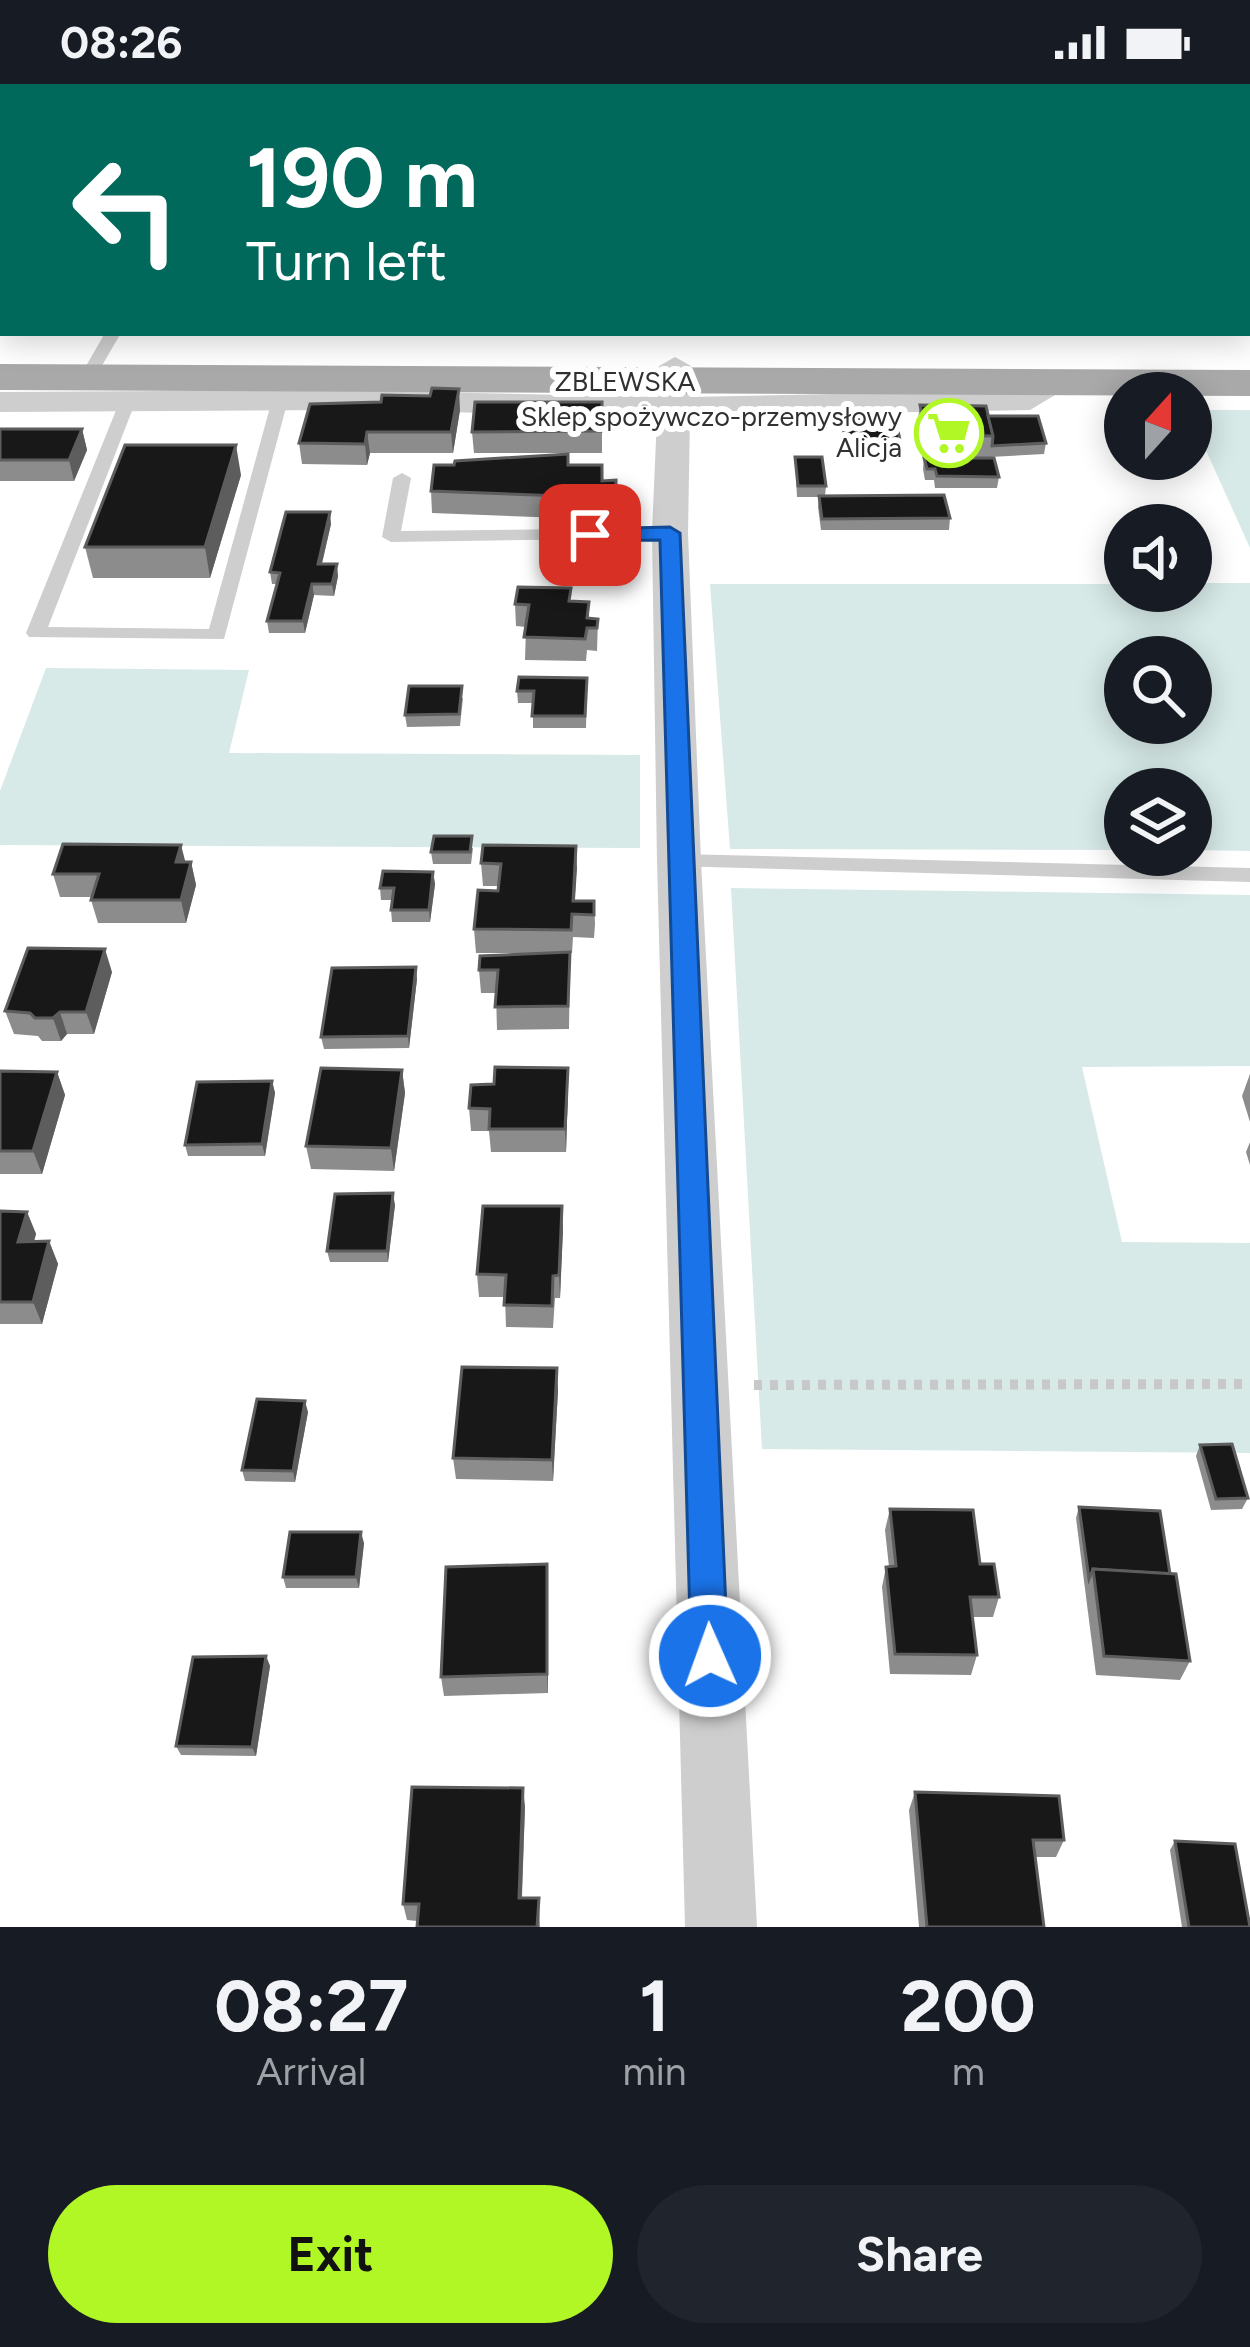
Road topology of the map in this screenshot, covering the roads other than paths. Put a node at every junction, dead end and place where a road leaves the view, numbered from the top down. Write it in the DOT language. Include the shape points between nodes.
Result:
graph roads {
  1 [pos="104,350"];
  2 [pos="0,366"];
  3 [pos="1250,368"];
  4 [pos="0,376"];
  5 [pos="1250,383"];
  6 [pos="675,385"];
  7 [pos="280,400"];
  8 [pos="0,403"];
  9 [pos="127,403"];
  10 [pos="402,478"];
  11 [pos="670,533"];
  12 [pos="680,861"];
  13 [pos="1250,875"];
  14 [pos="721,1927"];
  1 -- 2 [label="main road, ZBLEWSKA"];
  1 -- 6 [label="main road, ZBLEWSKA"];
  3 -- 6 [label="main road, ZBLEWSKA"];
  4 -- 6 [label="main road, ZBLEWSKA"];
  5 -- 6 [label="main road, ZBLEWSKA"];
  6 -- 7 [label="street"];
  6 -- 11 [label="street"];
  7 -- 9 [label="street"];
  7 -- 9 [label="lane" via="217,635 36,633"];
  8 -- 9 [label="street"];
  10 -- 11 [label="lane" via="391,537"];
  11 -- 12 [label="street"];
  12 -- 13 [label="lane"];
  12 -- 14 [label="street"];
}
